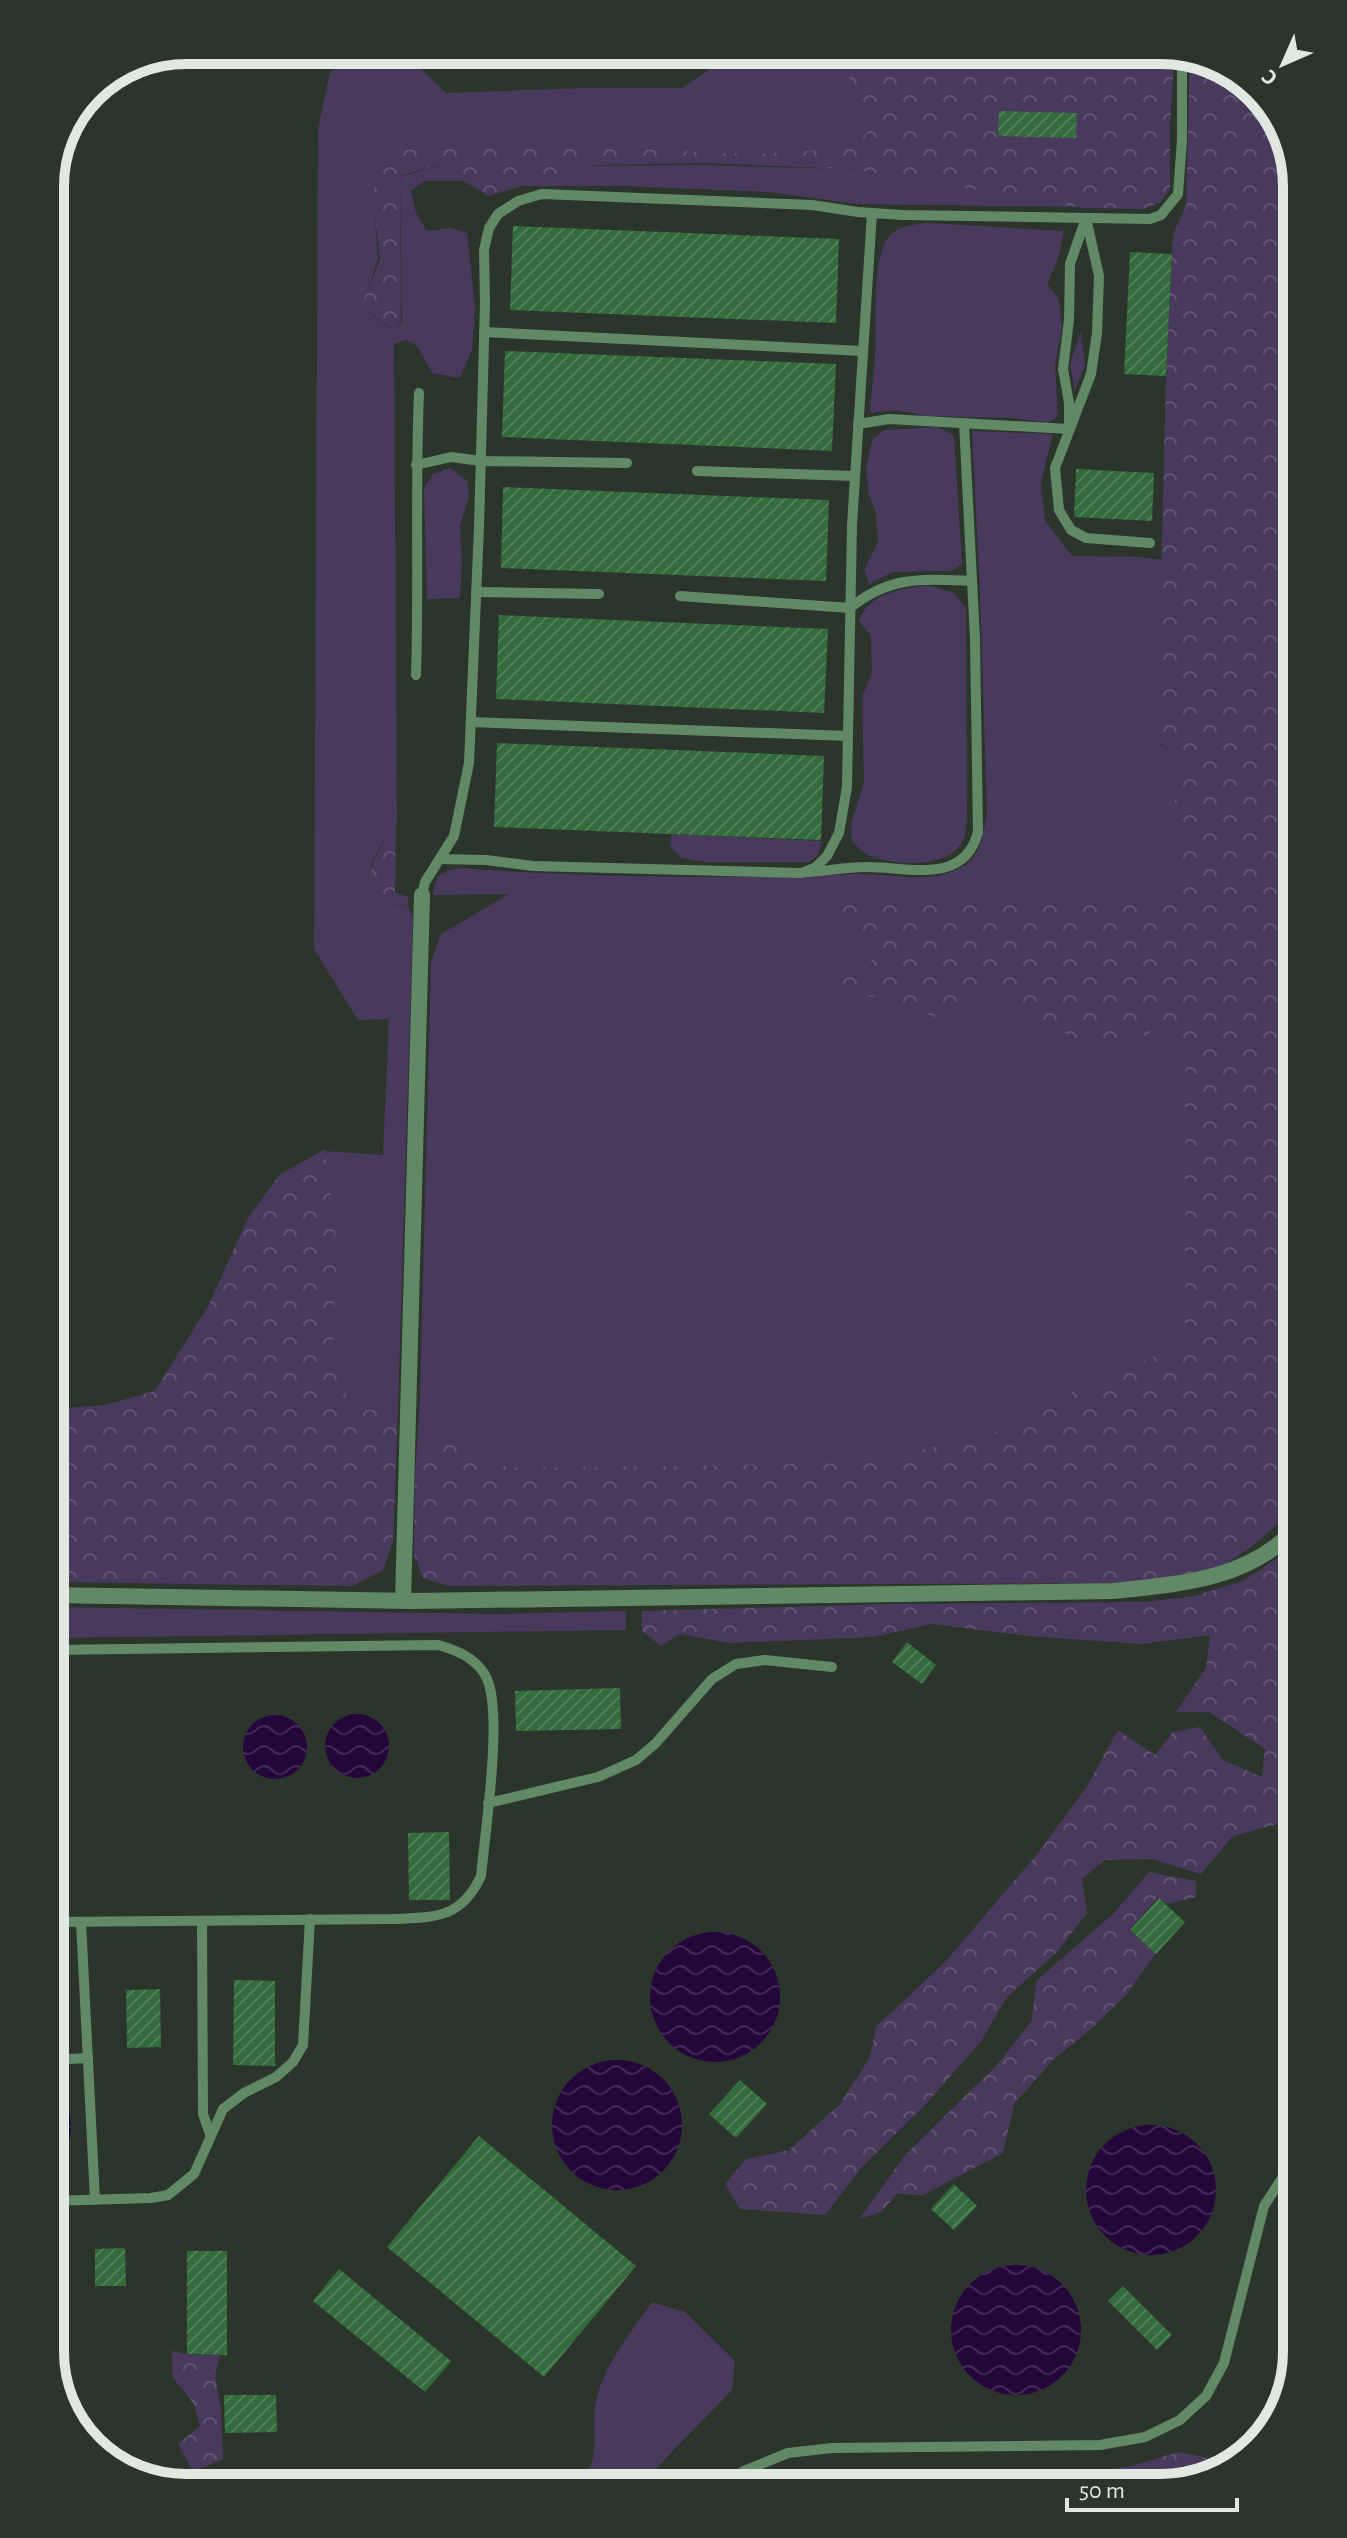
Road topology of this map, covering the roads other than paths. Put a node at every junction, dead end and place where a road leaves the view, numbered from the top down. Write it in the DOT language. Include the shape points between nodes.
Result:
graph roads {
  1 [pos="1182,66"];
  2 [pos="872,213"];
  3 [pos="1086,218"];
  4 [pos="484,332"];
  5 [pos="862,351"];
  6 [pos="419,393"];
  7 [pos="964,423"];
  8 [pos="858,424"];
  9 [pos="1069,429"];
  10 [pos="481,461"];
  11 [pos="627,463"];
  12 [pos="416,465"];
  13 [pos="697,471"];
  14 [pos="854,476"];
  15 [pos="1150,543"];
  16 [pos="972,581"];
  17 [pos="476,592"];
  18 [pos="599,594"];
  19 [pos="680,596"];
  20 [pos="850,608"];
  21 [pos="416,675"];
  22 [pos="471,722"];
  23 [pos="848,736"];
  24 [pos="440,859"];
  25 [pos="802,873"];
  26 [pos="422,895"];
  27 [pos="1283,1538"];
  28 [pos="64,1595"];
  29 [pos="403,1601"];
  30 [pos="64,1650"];
  31 [pos="832,1667"];
  32 [pos="488,1803"];
  33 [pos="310,1919"];
  34 [pos="202,1921"];
  35 [pos="64,1922"];
  36 [pos="81,1922"];
  37 [pos="88,2058"];
  38 [pos="64,2059"];
  39 [pos="210,2134"];
  40 [pos="1283,2177"];
  41 [pos="95,2200"];
  42 [pos="64,2201"];
  43 [pos="739,2474"];
  1 -- 3 [label="lane" via="1178,194 1161,215 1150,219"];
  2 -- 3 [label="lane"];
  2 -- 4 [label="lane" via="674,198 542,194 518,201 498,214 489,228"];
  2 -- 5 [label="lane"];
  3 -- 9 [label="lane" via="1070,264 1063,369"];
  3 -- 9 [label="lane" via="1099,276 1097,333 1091,374"];
  4 -- 5 [label="lane"];
  4 -- 10 [label="lane"];
  5 -- 8 [label="lane"];
  6 -- 12 [label="lane"];
  7 -- 8 [label="lane" via="889,419"];
  7 -- 9 [label="lane"];
  7 -- 16 [label="lane"];
  8 -- 14 [label="lane"];
  9 -- 15 [label="lane" via="1055,468 1055,487 1059,510 1071,530 1086,538"];
  10 -- 11 [label="lane"];
  10 -- 12 [label="lane" via="451,457"];
  10 -- 17 [label="lane"];
  12 -- 21 [label="lane"];
  13 -- 14 [label="lane"];
  14 -- 20 [label="lane"];
  16 -- 20 [label="lane" via="911,578 869,592"];
  16 -- 25 [label="lane" via="975,844 952,864 926,872 863,867"];
  17 -- 18 [label="lane"];
  17 -- 22 [label="lane"];
  19 -- 20 [label="lane"];
  20 -- 23 [label="lane"];
  22 -- 23 [label="lane"];
  22 -- 24 [label="lane" via="469,763 454,836"];
  23 -- 25 [label="lane" via="839,833 827,856"];
  24 -- 25 [label="lane"];
  24 -- 26 [label="lane"];
  26 -- 29 [label="street"];
  27 -- 29 [label="street" via="1226,1574 1187,1584 1113,1591"];
  28 -- 29 [label="street"];
  30 -- 32 [label="lane" via="438,1645 455,1650 487,1677 491,1693"];
  31 -- 32 [label="lane" via="765,1660 736,1664 712,1679 636,1760 598,1777"];
  32 -- 33 [label="lane" via="481,1876 473,1894 458,1908 416,1918"];
  33 -- 34 [label="lane"];
  33 -- 39 [label="lane" via="303,2045 276,2077 223,2109"];
  34 -- 36 [label="lane"];
  34 -- 39 [label="lane" via="203,2114"];
  35 -- 36 [label="lane"];
  36 -- 37 [label="lane"];
  37 -- 38 [label="lane"];
  37 -- 41 [label="lane"];
  39 -- 41 [label="lane" via="194,2174 168,2195"];
  40 -- 43 [label="lane" via="1264,2206 1224,2363 1206,2396 1180,2420 1145,2437 1100,2445 832,2448 788,2453"];
  41 -- 42 [label="lane"];
}
